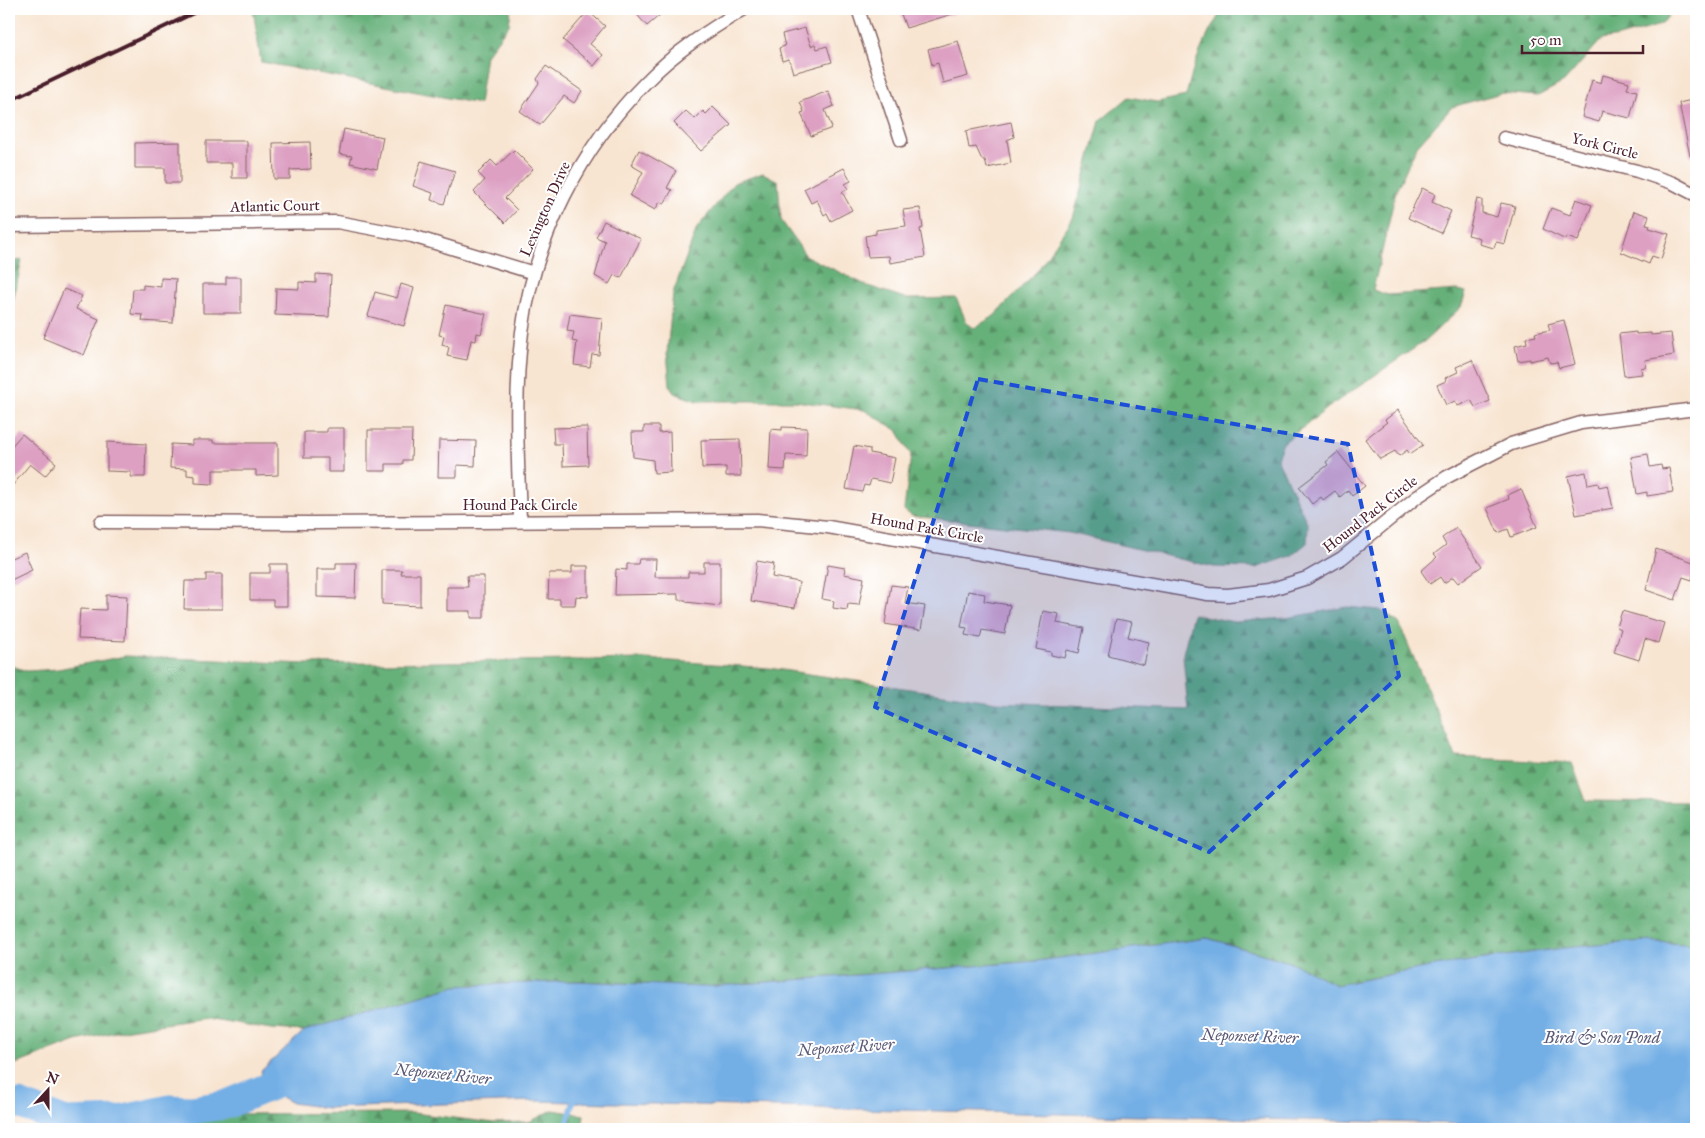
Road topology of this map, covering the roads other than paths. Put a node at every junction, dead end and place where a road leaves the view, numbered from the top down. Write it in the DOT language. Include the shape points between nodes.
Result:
graph roads {
  1 [pos="744,9"];
  2 [pos="858,9"];
  3 [pos="1504,138"];
  4 [pos="901,140"];
  5 [pos="1696,195"];
  6 [pos="9,226"];
  7 [pos="534,273"];
  8 [pos="1696,409"];
  9 [pos="520,521"];
  10 [pos="101,522"];
  1 -- 7 [label="street, Lexington Drive" via="683,49 647,81 612,120 583,162 564,199"];
  2 -- 4 [label="street"];
  3 -- 5 [label="street, York Circle" via="1637,171"];
  6 -- 7 [label="street, Atlantic Court" via="336,222 412,236"];
  7 -- 9 [label="street, Lexington Drive" via="522,331 517,394"];
  8 -- 9 [label="street, Hound Pack Circle" via="1581,423 1511,444 1446,477 1325,569 1288,585 1248,594 1208,594 789,522"];
  9 -- 10 [label="street, Hound Pack Circle"];
}
